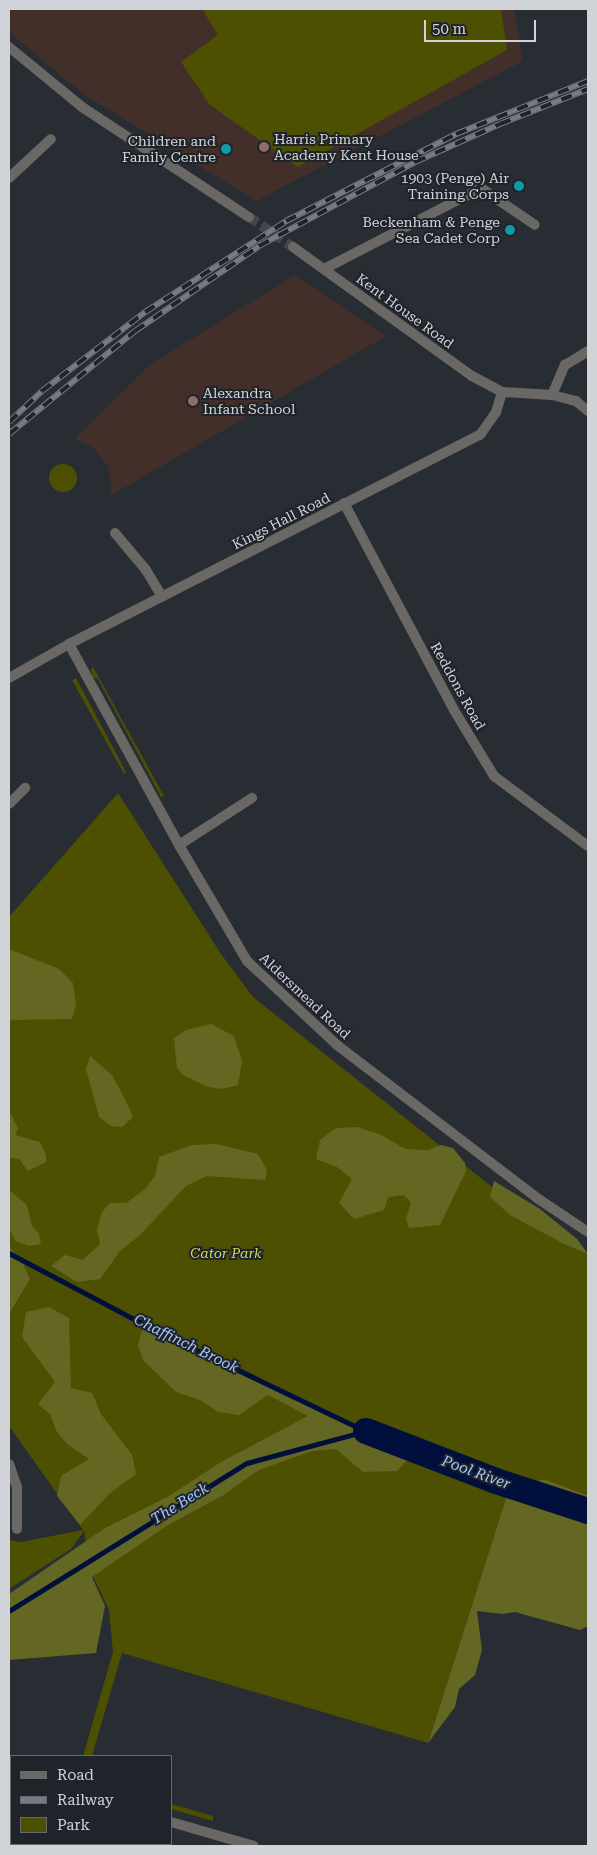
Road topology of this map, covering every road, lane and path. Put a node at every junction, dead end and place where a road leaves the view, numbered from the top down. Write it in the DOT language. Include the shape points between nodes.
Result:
graph roads {
  1 [pos="9,47"];
  2 [pos="51,139"];
  3 [pos="9,178"];
  4 [pos="249,217"];
  5 [pos="534,224"];
  6 [pos="293,247"];
  7 [pos="324,269"];
  8 [pos="588,351"];
  9 [pos="502,392"];
  10 [pos="552,395"];
  11 [pos="588,410"];
  12 [pos="344,504"];
  13 [pos="115,532"];
  14 [pos="162,597"];
  15 [pos="68,644"];
  16 [pos="9,678"];
  17 [pos="25,788"];
  18 [pos="252,798"];
  19 [pos="9,804"];
  20 [pos="179,846"];
  21 [pos="588,846"];
  22 [pos="588,1232"];
  23 [pos="9,1464"];
  24 [pos="17,1528"];
  25 [pos="172,1822"];
  26 [pos="254,1846"];
  1 -- 4 [label="street" via="82,107"];
  2 -- 3 [label="street"];
  5 -- 7 [label="street" via="481,188"];
  6 -- 7 [label="street, Kent House Road"];
  7 -- 9 [label="street, Kent House Road" via="472,376"];
  8 -- 10 [label="street" via="565,365"];
  9 -- 10 [label="street"];
  9 -- 12 [label="street, Kings Hall Road" via="496,412 480,435"];
  10 -- 11 [label="street" via="576,402"];
  12 -- 14 [label="street, Kings Hall Road"];
  12 -- 21 [label="street, Reddons Road" via="454,710 494,776"];
  13 -- 14 [label="street" via="146,570"];
  14 -- 15 [label="street, Kings Hall Road"];
  15 -- 16 [label="street, Kings Hall Road"];
  15 -- 20 [label="street, Aldersmead Road"];
  17 -- 19 [label="street"];
  18 -- 20 [label="street"];
  20 -- 22 [label="street, Aldersmead Road" via="247,961 318,1030 537,1198"];
  23 -- 24 [label="street" via="17,1487"];
  25 -- 26 [label="street"];
}
